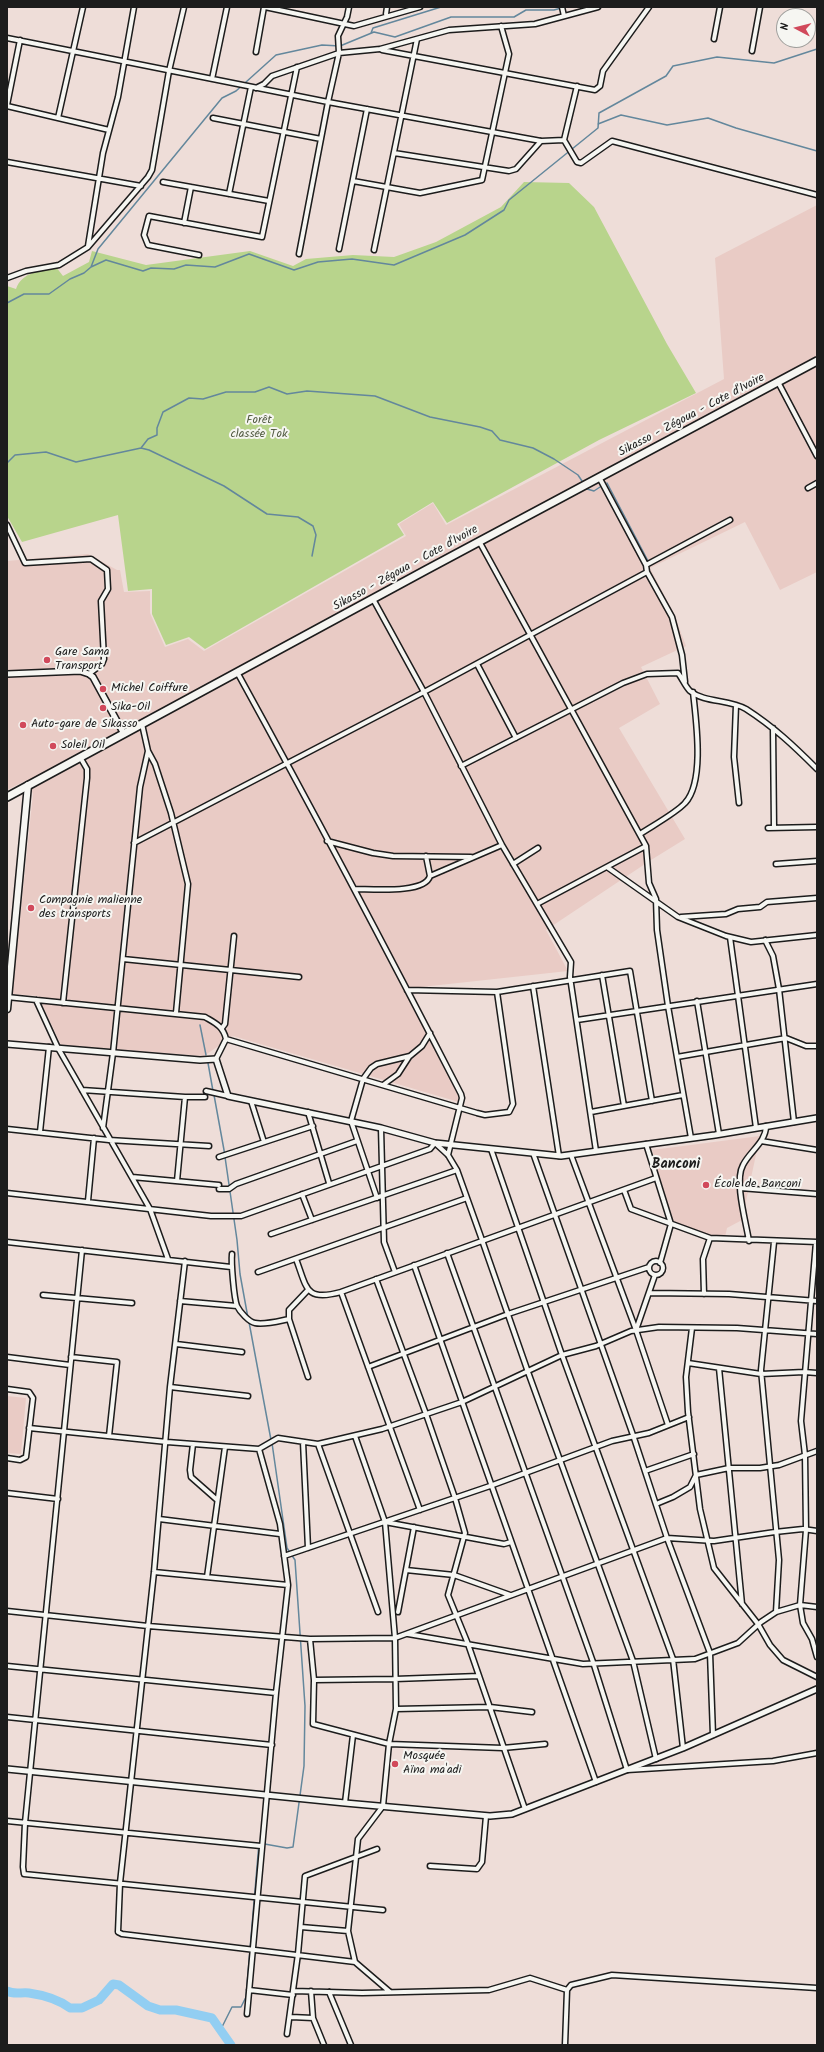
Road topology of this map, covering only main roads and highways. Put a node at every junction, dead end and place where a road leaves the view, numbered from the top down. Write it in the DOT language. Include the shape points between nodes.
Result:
graph roads {
  1 [pos="817,361"];
  2 [pos="28,785"];
  3 [pos="7,796"];
  4 [pos="8,997"];
  5 [pos="7,1010"];
  1 -- 2 [label="highway, Sikasso - Zégoua - Cote d'Ivoire"];
  2 -- 3 [label="highway, Sikasso - Zégoua - Cote d'Ivoire"];
  2 -- 4 [label="main road"];
  4 -- 5 [label="main road"];
}
